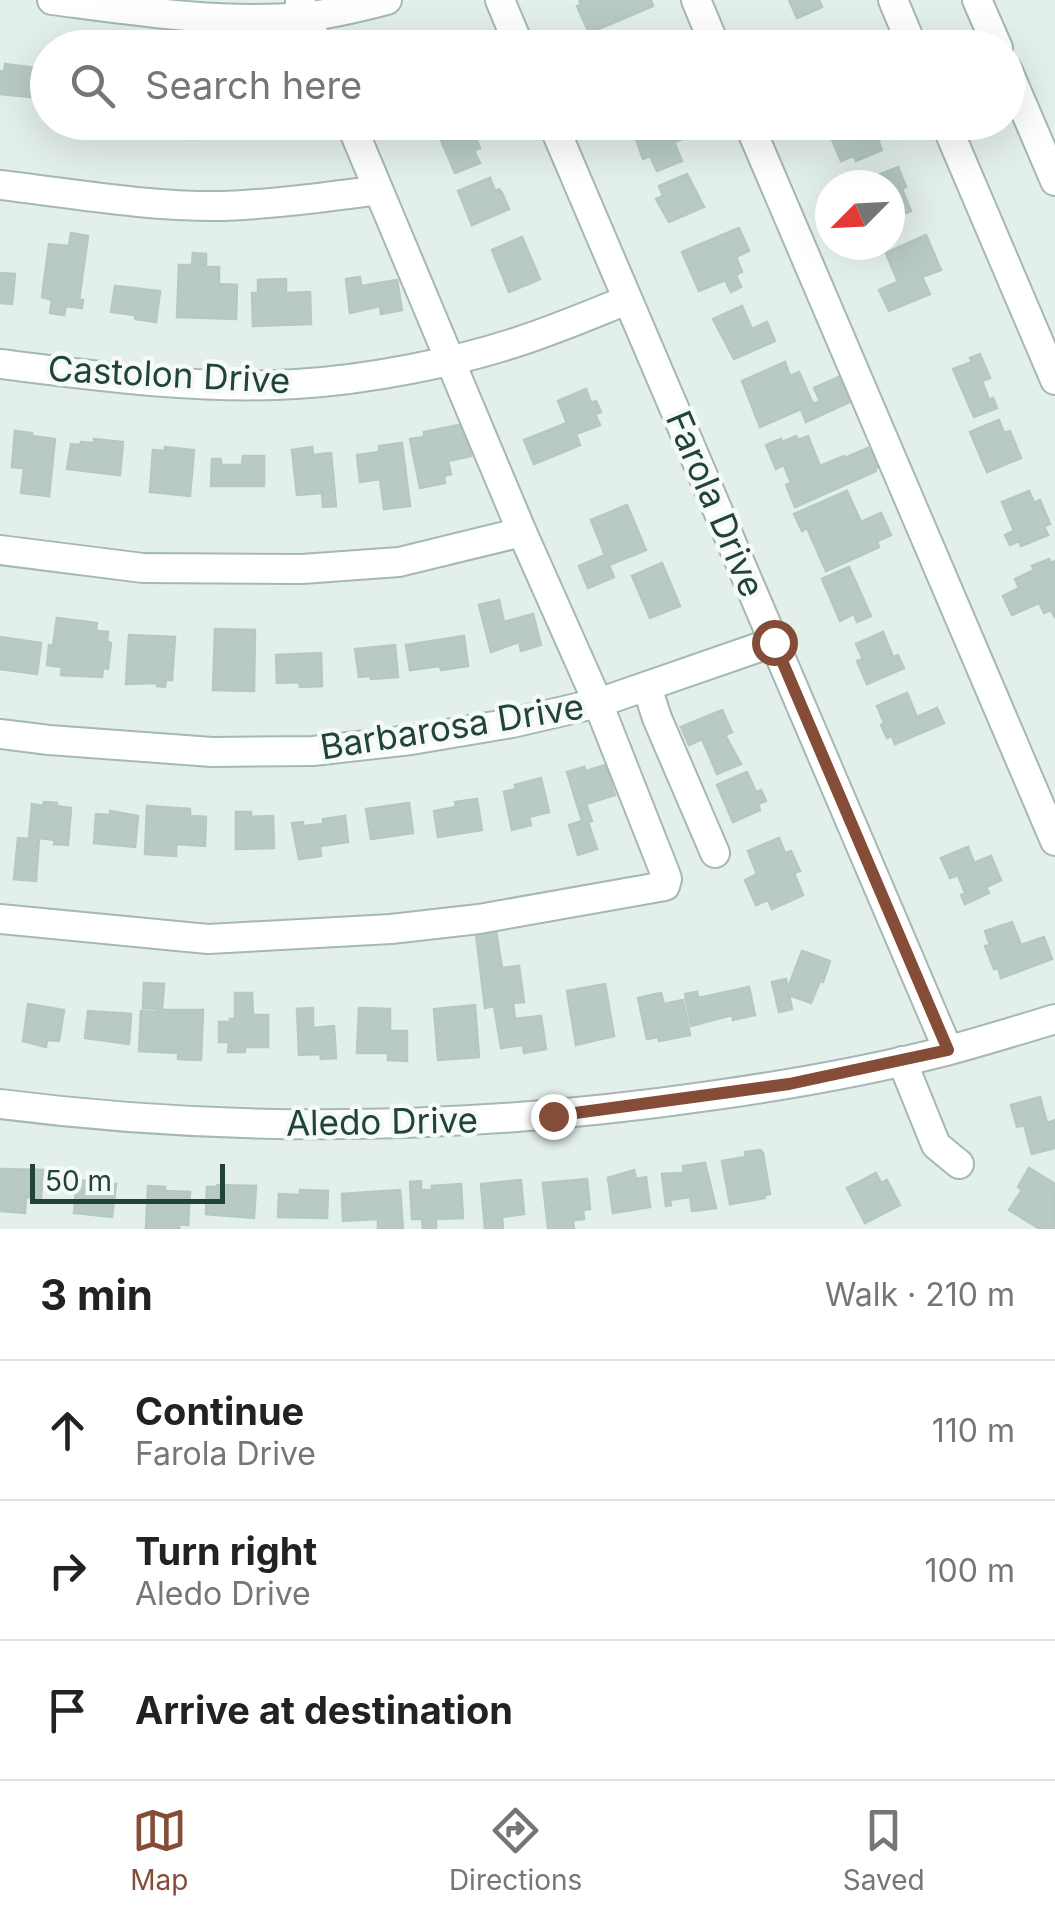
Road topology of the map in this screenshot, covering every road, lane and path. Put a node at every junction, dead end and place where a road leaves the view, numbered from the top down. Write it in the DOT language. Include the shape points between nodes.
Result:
graph roads {
  1 [pos="52,0"];
  2 [pos="387,0"];
  3 [pos="500,0"];
  4 [pos="696,0"];
  5 [pos="893,0"];
  6 [pos="977,0"];
  7 [pos="303,8"];
  8 [pos="512,30"];
  9 [pos="708,30"];
  10 [pos="906,30"];
  11 [pos="990,30"];
  12 [pos="1025,111"];
  13 [pos="357,140"];
  14 [pos="560,140"];
  15 [pos="756,140"];
  16 [pos="953,140"];
  17 [pos="1055,182"];
  18 [pos="0,185"];
  19 [pos="378,190"];
  20 [pos="627,300"];
  21 [pos="450,360"];
  22 [pos="0,364"];
  23 [pos="1055,380"];
  24 [pos="522,532"];
  25 [pos="0,550"];
  26 [pos="774,642"];
  27 [pos="647,687"];
  28 [pos="598,703"];
  29 [pos="0,734"];
  30 [pos="1055,841"];
  31 [pos="714,853"];
  32 [pos="0,919"];
  33 [pos="1055,1019"];
  34 [pos="948,1050"];
  35 [pos="902,1061"];
  36 [pos="0,1104"];
  37 [pos="959,1164"];
  1 -- 7 [label="street" via="184,17 247,19"];
  2 -- 7 [label="street"];
  3 -- 8 [label="street"];
  4 -- 9 [label="street"];
  5 -- 10 [label="street"];
  6 -- 11 [label="street"];
  12 -- 17 [label="street"];
  13 -- 19 [label="street"];
  14 -- 20 [label="street, Farola Drive"];
  15 -- 30 [label="street"];
  16 -- 23 [label="street"];
  18 -- 19 [label="street" via="220,206"];
  19 -- 21 [label="street"];
  20 -- 21 [label="street, Castolon Drive"];
  20 -- 26 [label="street, Farola Drive"];
  21 -- 22 [label="street, Castolon Drive" via="298,384 246,385 122,380"];
  21 -- 24 [label="street"];
  24 -- 25 [label="street" via="399,562 302,570 143,568"];
  24 -- 28 [label="street"];
  26 -- 27 [label="street, Barbarosa Drive"];
  26 -- 34 [label="street, Farola Drive"];
  27 -- 28 [label="street, Barbarosa Drive"];
  27 -- 31 [label="street"];
  28 -- 29 [label="street, Barbarosa Drive" via="512,724 313,751 212,752"];
  28 -- 32 [label="street" via="665,873 660,889 479,920 208,939"];
  33 -- 34 [label="street, Aledo Drive"];
  34 -- 35 [label="street, Aledo Drive"];
  35 -- 36 [label="street, Aledo Drive" via="670,1102 434,1123 236,1123"];
  35 -- 37 [label="street" via="936,1145"];
}
